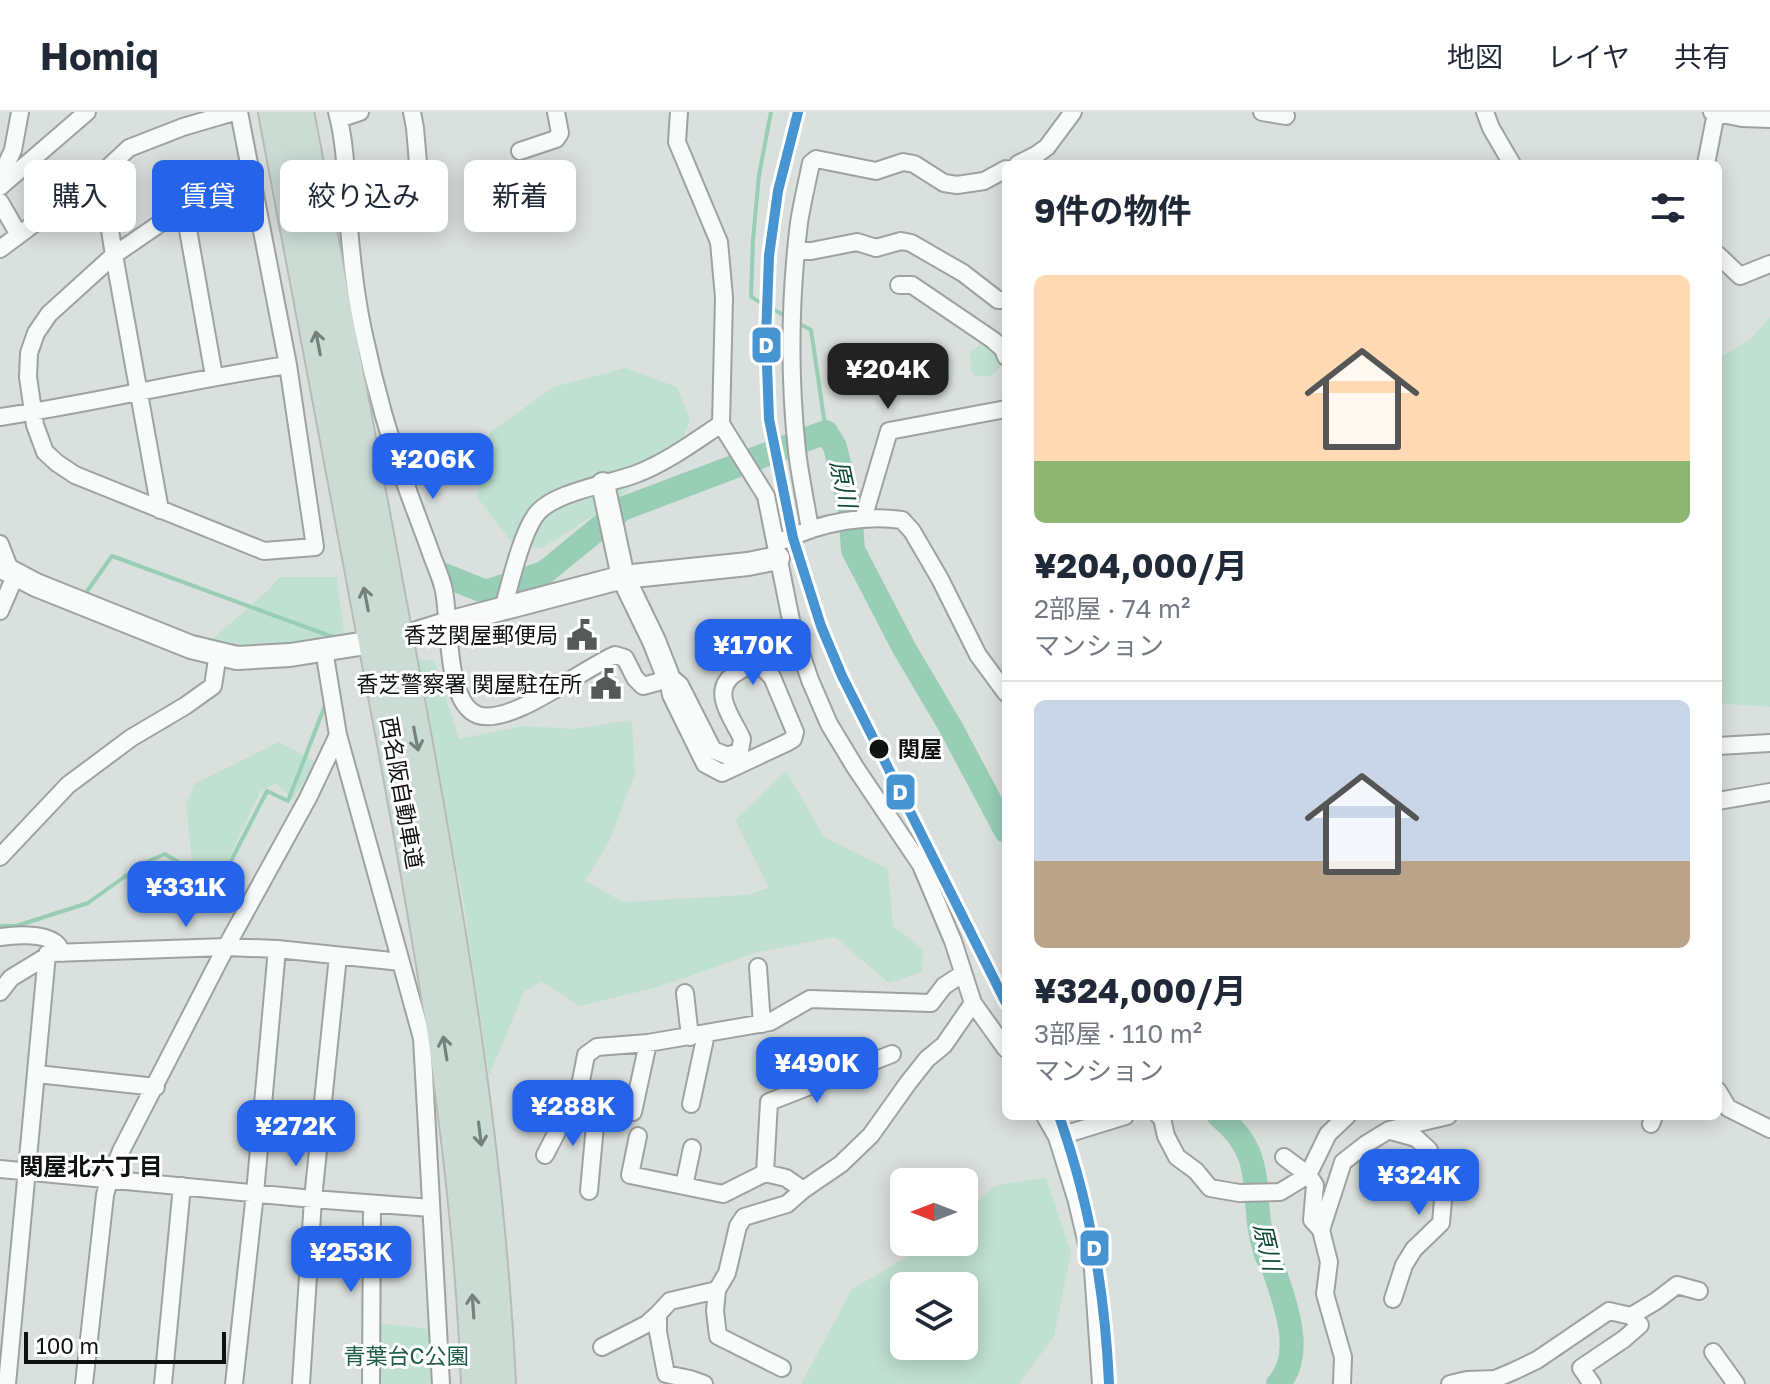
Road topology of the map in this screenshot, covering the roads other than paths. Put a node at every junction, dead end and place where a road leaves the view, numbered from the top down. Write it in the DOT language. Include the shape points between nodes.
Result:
graph roads {
  1 [pos="20,112"];
  2 [pos="87,112"];
  3 [pos="236,112"];
  4 [pos="274,112"];
  5 [pos="298,112"];
  6 [pos="360,112"];
  7 [pos="412,112"];
  8 [pos="556,112"];
  9 [pos="679,112"];
  10 [pos="1073,112"];
  11 [pos="1262,112"];
  12 [pos="1485,112"];
  13 [pos="1714,112"];
  14 [pos="338,115"];
  15 [pos="1286,116"];
  16 [pos="1770,119"];
  17 [pos="182,120"];
  18 [pos="520,151"];
  19 [pos="116,160"];
  20 [pos="247,160"];
  21 [pos="418,160"];
  22 [pos="1026,160"];
  23 [pos="1510,160"];
  24 [pos="1707,160"];
  25 [pos="1002,171"];
  26 [pos="0,178"];
  27 [pos="0,187"];
  28 [pos="0,202"];
  29 [pos="152,229"];
  30 [pos="24,231"];
  31 [pos="110,232"];
  32 [pos="188,232"];
  33 [pos="262,232"];
  34 [pos="19,235"];
  35 [pos="0,249"];
  36 [pos="796,251"];
  37 [pos="114,255"];
  38 [pos="1722,259"];
  39 [pos="1770,264"];
  40 [pos="899,285"];
  41 [pos="1002,300"];
  42 [pos="1002,348"];
  43 [pos="288,365"];
  44 [pos="214,376"];
  45 [pos="138,391"];
  46 [pos="1002,410"];
  47 [pos="32,412"];
  48 [pos="0,417"];
  49 [pos="721,424"];
  50 [pos="603,484"];
  51 [pos="160,510"];
  52 [pos="863,519"];
  53 [pos="810,530"];
  54 [pos="0,544"];
  55 [pos="777,551"];
  56 [pos="9,570"];
  57 [pos="623,577"];
  58 [pos="503,609"];
  59 [pos="0,611"];
  60 [pos="447,623"];
  61 [pos="414,634"];
  62 [pos="366,643"];
  63 [pos="324,650"];
  64 [pos="218,653"];
  65 [pos="667,674"];
  66 [pos="1002,688"];
  67 [pos="338,735"];
  68 [pos="1770,743"];
  69 [pos="1722,746"];
  70 [pos="1770,792"];
  71 [pos="1722,800"];
  72 [pos="0,857"];
  73 [pos="0,937"];
  74 [pos="226,947"];
  75 [pos="277,949"];
  76 [pos="55,954"];
  77 [pos="338,956"];
  78 [pos="401,962"];
  79 [pos="758,967"];
  80 [pos="962,974"];
  81 [pos="0,992"];
  82 [pos="685,993"];
  83 [pos="973,1003"];
  84 [pos="762,1024"];
  85 [pos="698,1036"];
  86 [pos="648,1043"];
  87 [pos="1002,1043"];
  88 [pos="892,1054"];
  89 [pos="37,1074"];
  90 [pos="156,1087"];
  91 [pos="1722,1098"];
  92 [pos="573,1101"];
  93 [pos="691,1104"];
  94 [pos="633,1112"];
  95 [pos="1047,1120"];
  96 [pos="1112,1120"];
  97 [pos="1162,1120"];
  98 [pos="1343,1120"];
  99 [pos="1431,1120"];
  100 [pos="1770,1129"];
  101 [pos="1389,1130"];
  102 [pos="638,1136"];
  103 [pos="1057,1137"];
  104 [pos="692,1148"];
  105 [pos="545,1155"];
  106 [pos="1284,1157"];
  107 [pos="0,1169"];
  108 [pos="27,1172"];
  109 [pos="765,1173"];
  110 [pos="1308,1175"];
  111 [pos="109,1180"];
  112 [pos="182,1186"];
  113 [pos="684,1186"];
  114 [pos="803,1190"];
  115 [pos="589,1191"];
  116 [pos="255,1193"];
  117 [pos="313,1199"];
  118 [pos="372,1204"];
  119 [pos="431,1208"];
  120 [pos="1321,1230"];
  121 [pos="717,1290"];
  122 [pos="1699,1291"];
  123 [pos="1393,1299"];
  124 [pos="658,1314"];
  125 [pos="1631,1316"];
  126 [pos="602,1347"];
  127 [pos="1713,1352"];
  128 [pos="782,1368"];
  129 [pos="668,1379"];
  130 [pos="7,1384"];
  131 [pos="84,1384"];
  132 [pos="163,1384"];
  133 [pos="234,1384"];
  134 [pos="301,1384"];
  135 [pos="371,1384"];
  136 [pos="441,1384"];
  137 [pos="477,1384"];
  138 [pos="500,1384"];
  139 [pos="704,1384"];
  140 [pos="1101,1384"];
  141 [pos="1342,1384"];
  142 [pos="1450,1384"];
  143 [pos="1592,1384"];
  144 [pos="1736,1384"];
  1 -- 26 [label="street" via="13,150"];
  2 -- 27 [label="street"];
  3 -- 17 [label="street"];
  3 -- 20 [label="street"];
  137 -- 4 [label="highway, 西名阪自動車道, one-way" via="465,1208 436,985"];
  5 -- 138 [label="highway, 西名阪自動車道, one-way" via="456,963 482,1151"];
  6 -- 14 [label="street"];
  7 -- 21 [label="street"];
  8 -- 18 [label="street" via="556,139"];
  9 -- 49 [label="street" via="677,142 719,242 724,297"];
  10 -- 22 [label="street" via="1047,147"];
  11 -- 15 [label="street"];
  12 -- 23 [label="street"];
  13 -- 16 [label="street"];
  13 -- 24 [label="street"];
  14 -- 60 [label="street" via="363,331 400,468 444,589"];
  17 -- 19 [label="street"];
  25 -- 36 [label="street" via="984,181 957,185 914,164 876,171 816,159 811,163"];
  28 -- 34 [label="street"];
  29 -- 37 [label="street"];
  30 -- 34 [label="street"];
  31 -- 37 [label="street"];
  32 -- 44 [label="street"];
  33 -- 43 [label="street"];
  34 -- 35 [label="street"];
  36 -- 41 [label="street" via="857,242 876,248 911,243"];
  36 -- 53 [label="street" via="796,434"];
  37 -- 45 [label="street"];
  37 -- 47 [label="street" via="49,314 36,333 29,353"];
  38 -- 39 [label="street" via="1740,276"];
  40 -- 42 [label="street" via="912,285"];
  43 -- 44 [label="street"];
  43 -- 51 [label="street" via="315,547 264,551"];
  44 -- 45 [label="street"];
  45 -- 47 [label="street"];
  45 -- 51 [label="street"];
  46 -- 52 [label="street" via="889,431"];
  47 -- 48 [label="street"];
  47 -- 51 [label="street" via="45,452 57,463"];
  49 -- 50 [label="street" via="658,464"];
  49 -- 55 [label="street" via="766,496"];
  50 -- 57 [label="street"];
  50 -- 58 [label="street" via="551,501 536,515"];
  52 -- 53 [label="street"];
  52 -- 66 [label="street" via="902,520 912,531 978,655"];
  53 -- 55 [label="street"];
  54 -- 56 [label="street"];
  55 -- 57 [label="street" via="748,564"];
  55 -- 80 [label="street" via="793,630 829,724 921,865"];
  56 -- 59 [label="street"];
  56 -- 64 [label="street" via="191,647"];
  57 -- 58 [label="street"];
  57 -- 65 [label="street"];
  58 -- 60 [label="street"];
  60 -- 61 [label="street"];
  60 -- 65 [label="street" via="457,689 466,708 477,715 503,715 521,708 615,655 625,658 643,686"];
  62 -- 63 [label="street"];
  63 -- 64 [label="street" via="237,658"];
  63 -- 67 [label="street"];
  64 -- 72 [label="street" via="213,686 68,785"];
  65 -- 65 [label="street" via="680,685 713,750 728,756 740,751 742,739 723,702 725,684 750,665 762,667 772,677 795,732 793,739 722,773 705,764 671,695"];
  67 -- 74 [label="street"];
  67 -- 78 [label="street"];
  68 -- 69 [label="street"];
  70 -- 71 [label="street"];
  73 -- 76 [label="street" via="37,936 55,942"];
  74 -- 75 [label="street"];
  74 -- 76 [label="street"];
  74 -- 90 [label="street"];
  75 -- 77 [label="street"];
  75 -- 116 [label="street"];
  76 -- 81 [label="street" via="11,978"];
  76 -- 89 [label="street"];
  77 -- 78 [label="street"];
  77 -- 117 [label="street"];
  78 -- 119 [label="street" via="422,1038"];
  79 -- 84 [label="street"];
  80 -- 83 [label="street"];
  80 -- 84 [label="street" via="931,1003 810,999"];
  82 -- 85 [label="street"];
  83 -- 87 [label="street"];
  83 -- 114 [label="street" via="871,1135"];
  84 -- 85 [label="street"];
  85 -- 86 [label="street"];
  85 -- 93 [label="street"];
  86 -- 92 [label="street" via="597,1047 586,1055"];
  86 -- 94 [label="street"];
  88 -- 109 [label="street" via="769,1102"];
  89 -- 90 [label="street"];
  89 -- 108 [label="street"];
  90 -- 111 [label="street"];
  91 -- 100 [label="street" via="1728,1108"];
  92 -- 105 [label="street"];
  92 -- 115 [label="street" via="595,1125"];
  95 -- 103 [label="street"];
  96 -- 103 [label="street"];
  97 -- 110 [label="street" via="1177,1157 1210,1188 1280,1192"];
  98 -- 110 [label="street" via="1328,1134"];
  99 -- 101 [label="street"];
  101 -- 120 [label="street" via="1343,1162"];
  101 -- 123 [label="street" via="1416,1138 1429,1150 1429,1167 1443,1200 1441,1223 1414,1249"];
  102 -- 113 [label="street" via="630,1175"];
  103 -- 140 [label="street" via="1093,1269"];
  104 -- 113 [label="street"];
  106 -- 110 [label="street"];
  107 -- 108 [label="street"];
  108 -- 111 [label="street"];
  108 -- 130 [label="street"];
  109 -- 113 [label="street" via="723,1194"];
  109 -- 114 [label="street" via="786,1178"];
  110 -- 120 [label="street" via="1315,1185 1312,1220"];
  111 -- 112 [label="street"];
  111 -- 131 [label="street"];
  112 -- 116 [label="street"];
  112 -- 132 [label="street"];
  114 -- 121 [label="street" via="787,1204 744,1217"];
  116 -- 117 [label="street"];
  116 -- 133 [label="street"];
  117 -- 118 [label="street"];
  117 -- 134 [label="street"];
  118 -- 119 [label="street"];
  118 -- 135 [label="street"];
  119 -- 136 [label="street"];
  120 -- 141 [label="street" via="1329,1262 1325,1294 1343,1357"];
  121 -- 124 [label="street" via="670,1301"];
  121 -- 128 [label="street" via="718,1336"];
  122 -- 125 [label="street" via="1677,1285"];
  124 -- 126 [label="street"];
  124 -- 129 [label="street"];
  125 -- 142 [label="street" via="1609,1311 1514,1371 1495,1379"];
  125 -- 143 [label="street" via="1640,1325 1581,1368"];
  127 -- 144 [label="street"];
  129 -- 139 [label="street"];
}
